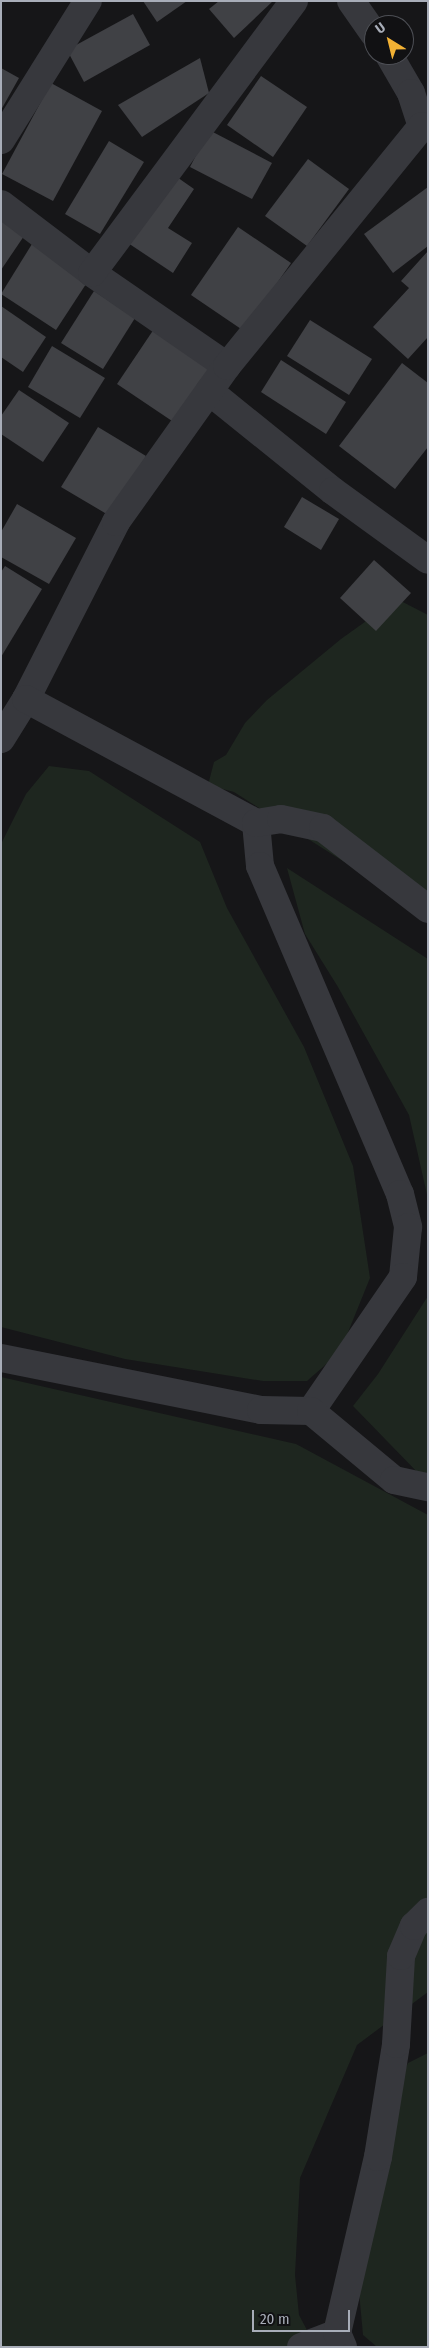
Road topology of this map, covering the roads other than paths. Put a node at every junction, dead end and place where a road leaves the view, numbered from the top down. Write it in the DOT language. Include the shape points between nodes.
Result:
graph roads {
  1 [pos="88,1"];
  2 [pos="294,1"];
  3 [pos="351,1"];
  4 [pos="364,20"];
  5 [pos="395,65"];
  6 [pos="425,127"];
  7 [pos="1,140"];
  8 [pos="1,204"];
  9 [pos="92,273"];
  10 [pos="227,366"];
  11 [pos="209,391"];
  12 [pos="428,560"];
  13 [pos="26,699"];
  14 [pos="2,733"];
  15 [pos="256,823"];
  16 [pos="428,909"];
  17 [pos="1,1358"];
  18 [pos="311,1411"];
  19 [pos="428,1487"];
  20 [pos="428,1912"];
  21 [pos="340,2340"];
  22 [pos="301,2347"];
  1 -- 7 [label="street"];
  2 -- 9 [label="street"];
  3 -- 4 [label="street"];
  5 -- 6 [label="street"];
  6 -- 10 [label="street"];
  8 -- 9 [label="street"];
  9 -- 10 [label="street"];
  10 -- 11 [label="street"];
  11 -- 12 [label="street" via="333,491"];
  11 -- 13 [label="street" via="116,522"];
  13 -- 14 [label="street"];
  13 -- 15 [label="street"];
  15 -- 16 [label="street" via="281,819 323,828"];
  15 -- 18 [label="street" via="260,866 400,1194 408,1227 403,1277"];
  17 -- 18 [label="street" via="261,1410"];
  18 -- 19 [label="street" via="394,1480"];
  20 -- 21 [label="street" via="414,1926 401,1956 396,2044 378,2157"];
  21 -- 22 [label="street"];
}
